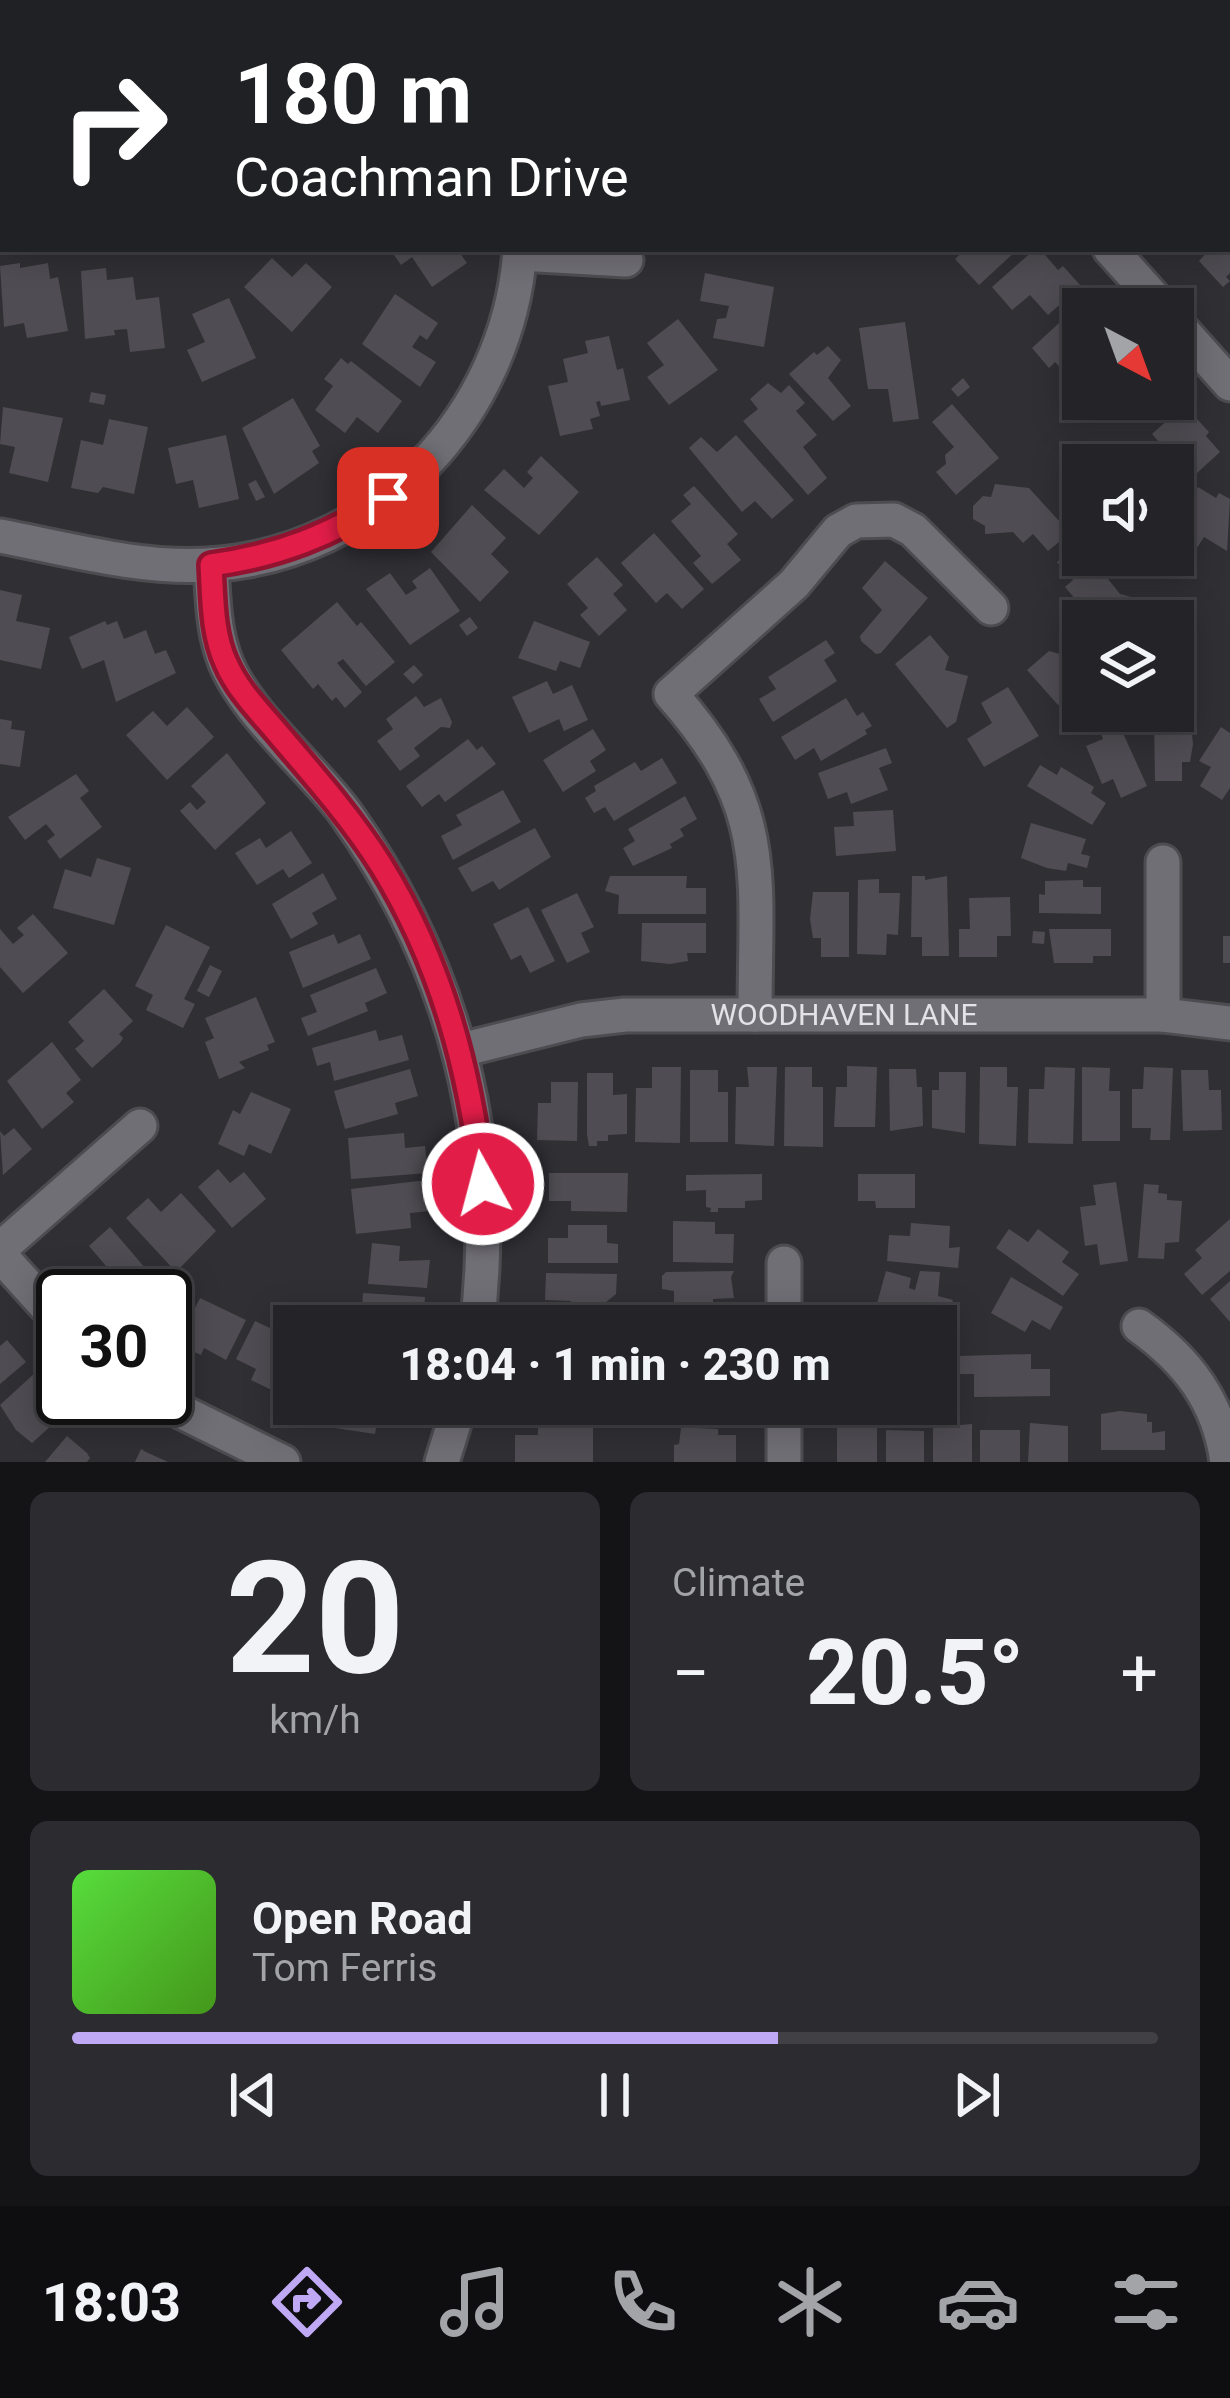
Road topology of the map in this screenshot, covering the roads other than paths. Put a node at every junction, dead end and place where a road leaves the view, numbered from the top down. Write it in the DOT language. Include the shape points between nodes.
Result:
graph roads {
  1 [pos="520,252"];
  2 [pos="532,252"];
  3 [pos="1114,252"];
  4 [pos="626,260"];
  5 [pos="1145,288"];
  6 [pos="1194,344"];
  7 [pos="1230,384"];
  8 [pos="0,536"];
  9 [pos="211,565"];
  10 [pos="991,608"];
  11 [pos="1163,862"];
  12 [pos="754,1015"];
  13 [pos="1163,1015"];
  14 [pos="1230,1023"];
  15 [pos="461,1050"];
  16 [pos="140,1126"];
  17 [pos="0,1252"];
  18 [pos="784,1263"];
  19 [pos="36,1294"];
  20 [pos="479,1305"];
  21 [pos="784,1305"];
  22 [pos="1139,1326"];
  23 [pos="192,1417"];
  24 [pos="453,1425"];
  25 [pos="784,1425"];
  26 [pos="284,1462"];
  27 [pos="442,1462"];
  28 [pos="784,1462"];
  29 [pos="1227,1462"];
  1 -- 9 [label="street" via="498,353 455,431 424,467 327,534 257,559"];
  2 -- 4 [label="street"];
  3 -- 5 [label="street"];
  6 -- 7 [label="street"];
  8 -- 9 [label="street" via="124,560"];
  9 -- 15 [label="street" via="216,631 231,673 382,866 439,981"];
  10 -- 12 [label="street" via="914,530 856,521 671,694 716,748 747,815 755,858"];
  11 -- 13 [label="street"];
  12 -- 13 [label="street, WOODHAVEN LANE"];
  12 -- 15 [label="street, WOODHAVEN LANE" via="581,1020"];
  13 -- 14 [label="street, WOODHAVEN LANE"];
  15 -- 20 [label="street" via="483,1184"];
  16 -- 17 [label="street"];
  17 -- 19 [label="street"];
  18 -- 21 [label="street"];
  22 -- 29 [label="street" via="1195,1376 1213,1407"];
  23 -- 26 [label="street"];
  24 -- 27 [label="street"];
  25 -- 28 [label="street"];
}
